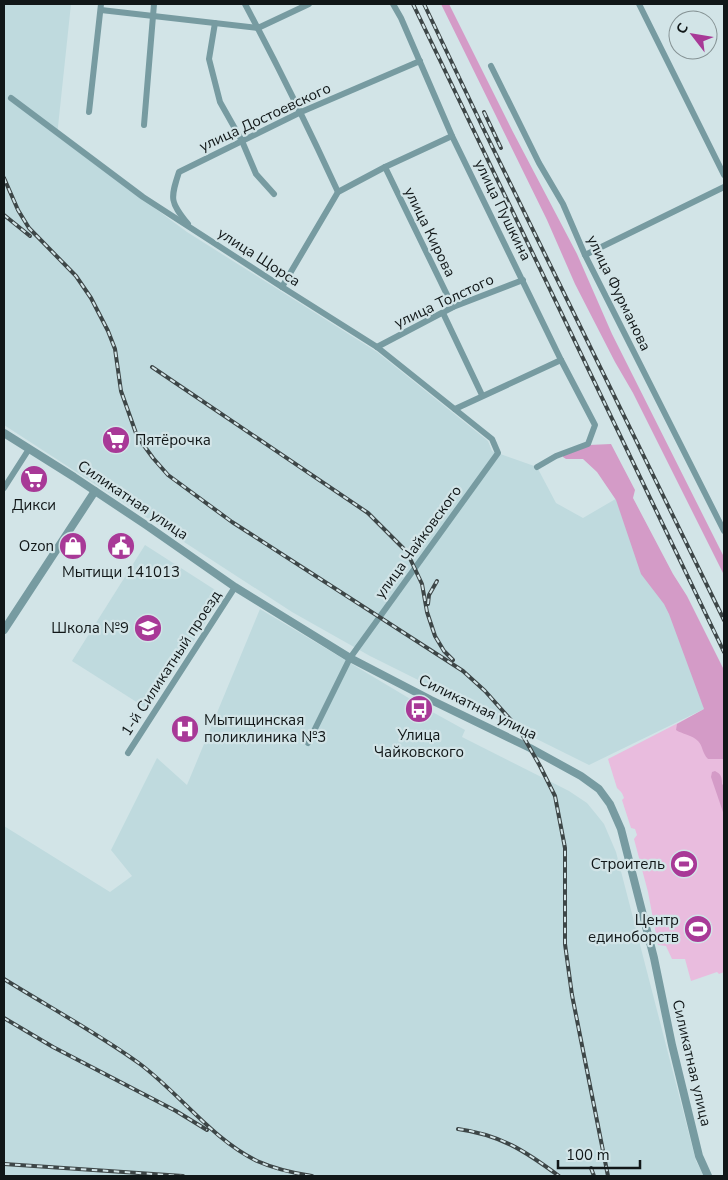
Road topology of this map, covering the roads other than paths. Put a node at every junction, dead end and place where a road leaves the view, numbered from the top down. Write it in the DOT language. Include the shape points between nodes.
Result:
graph roads {
  1 [pos="154,4"];
  2 [pos="245,4"];
  3 [pos="307,4"];
  4 [pos="393,4"];
  5 [pos="639,4"];
  6 [pos="101,7"];
  7 [pos="153,16"];
  8 [pos="214,23"];
  9 [pos="258,28"];
  10 [pos="420,61"];
  11 [pos="491,66"];
  12 [pos="10,98"];
  13 [pos="89,112"];
  14 [pos="301,112"];
  15 [pos="144,125"];
  16 [pos="452,136"];
  17 [pos="242,141"];
  18 [pos="385,167"];
  19 [pos="724,175"];
  20 [pos="724,187"];
  21 [pos="338,192"];
  22 [pos="274,194"];
  23 [pos="192,229"];
  24 [pos="585,256"];
  25 [pos="522,280"];
  26 [pos="282,287"];
  27 [pos="453,307"];
  28 [pos="443,312"];
  29 [pos="377,347"];
  30 [pos="561,360"];
  31 [pos="482,395"];
  32 [pos="455,409"];
  33 [pos="4,433"];
  34 [pos="492,439"];
  35 [pos="29,449"];
  36 [pos="537,468"];
  37 [pos="4,488"];
  38 [pos="95,491"];
  39 [pos="724,531"];
  40 [pos="235,587"];
  41 [pos="4,630"];
  42 [pos="350,658"];
  43 [pos="308,744"];
  44 [pos="128,753"];
  45 [pos="708,1176"];
  1 -- 7 [label="street"];
  2 -- 9 [label="street"];
  3 -- 9 [label="street"];
  4 -- 10 [label="street, улица Пушкина"];
  5 -- 19 [label="street"];
  6 -- 7 [label="street"];
  6 -- 13 [label="street"];
  7 -- 8 [label="street"];
  7 -- 15 [label="street"];
  8 -- 9 [label="street"];
  8 -- 17 [label="street" via="209,59 220,102"];
  9 -- 14 [label="street"];
  10 -- 14 [label="street, улица Достоевского"];
  10 -- 16 [label="street, улица Пушкина"];
  11 -- 24 [label="street, улица Фурманова" via="563,204"];
  12 -- 23 [label="street, улица Щорса" via="143,197"];
  14 -- 17 [label="street, улица Достоевского"];
  14 -- 21 [label="street"];
  16 -- 18 [label="street"];
  16 -- 25 [label="street, улица Пушкина"];
  17 -- 22 [label="street" via="256,174"];
  17 -- 23 [label="street, улица Достоевского" via="179,172 172,193 177,210"];
  18 -- 21 [label="street"];
  18 -- 27 [label="street, улица Кирова"];
  20 -- 24 [label="street"];
  21 -- 26 [label="street"];
  23 -- 26 [label="street, улица Щорса"];
  24 -- 39 [label="street, улица Фурманова"];
  25 -- 27 [label="street, улица Толстого"];
  25 -- 30 [label="street, улица Пушкина"];
  26 -- 29 [label="street, улица Щорса"];
  27 -- 28 [label="street, улица Толстого"];
  28 -- 29 [label="street, улица Толстого"];
  28 -- 31 [label="street"];
  29 -- 32 [label="street, улица Щорса"];
  30 -- 31 [label="street"];
  30 -- 36 [label="street, улица Пушкина" via="595,425 588,444 556,456"];
  31 -- 32 [label="street"];
  32 -- 34 [label="street, улица Щорса"];
  33 -- 35 [label="street, Силикатная улица"];
  34 -- 42 [label="street, улица Чайковского" via="498,453"];
  35 -- 37 [label="street"];
  35 -- 38 [label="street, Силикатная улица"];
  38 -- 40 [label="street, Силикатная улица"];
  38 -- 41 [label="street"];
  40 -- 42 [label="street, Силикатная улица"];
  40 -- 44 [label="street, 1-й Силикатный проезд"];
  42 -- 43 [label="street"];
  42 -- 45 [label="street, Силикатная улица" via="570,770 605,796 621,829 699,1156"];
}
